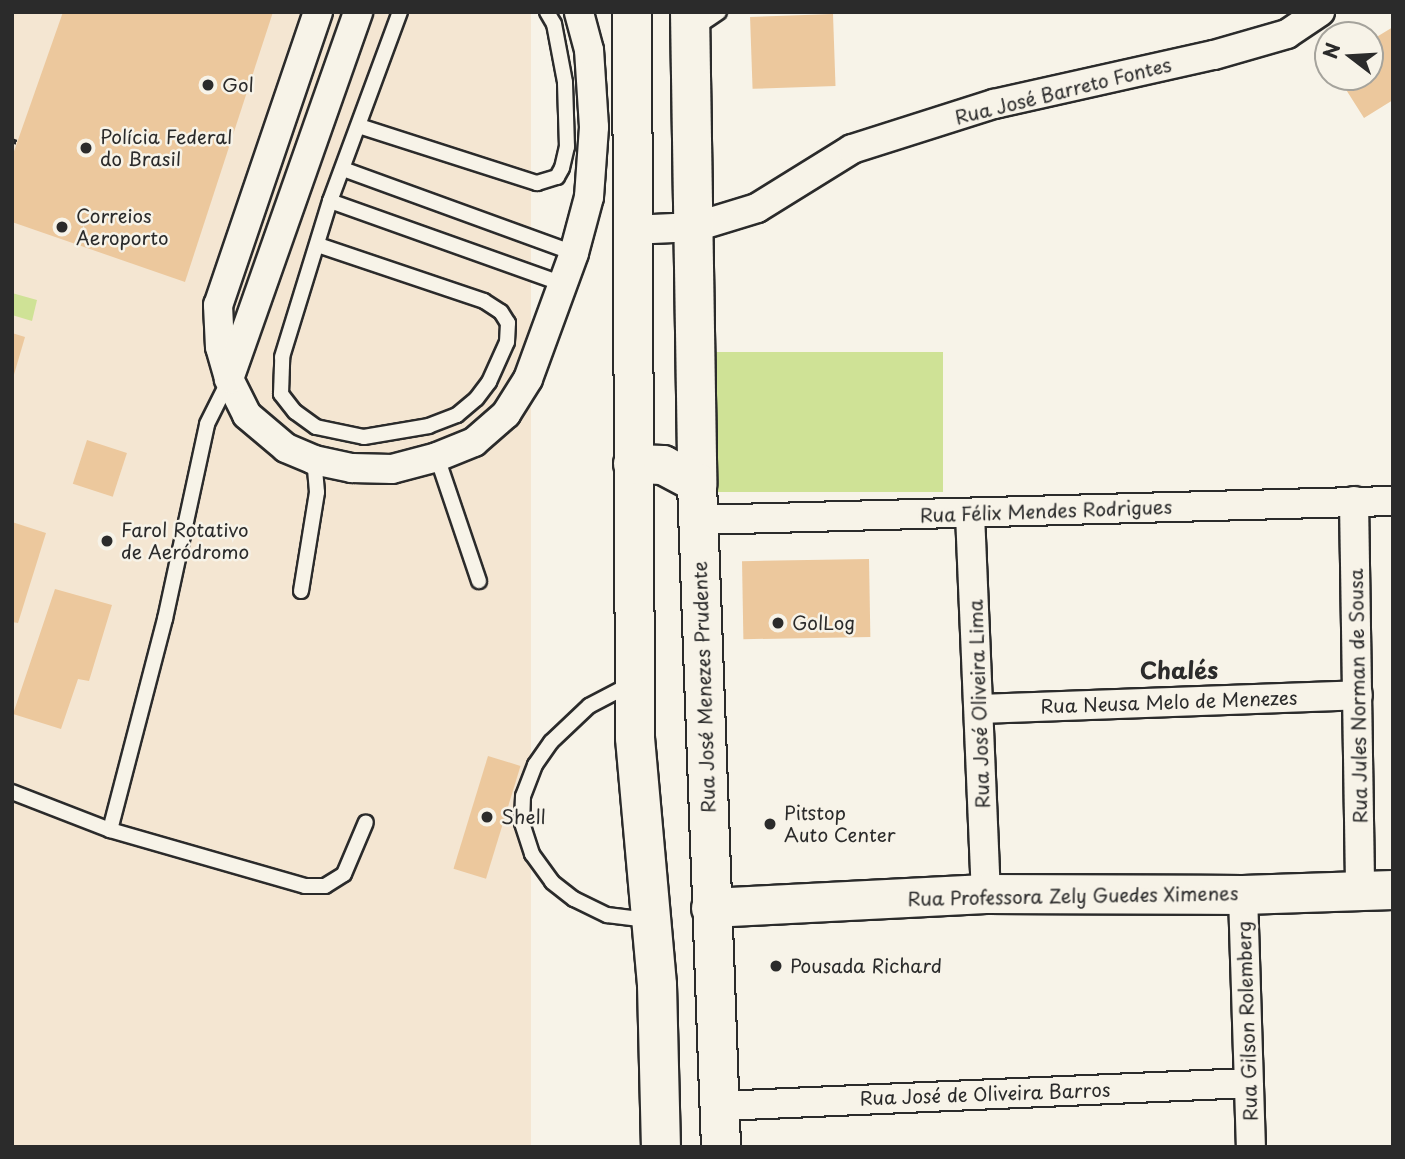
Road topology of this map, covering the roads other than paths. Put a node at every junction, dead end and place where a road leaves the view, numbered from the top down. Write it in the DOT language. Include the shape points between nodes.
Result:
graph roads {
  1 [pos="318,12"];
  2 [pos="358,12"];
  3 [pos="400,12"];
  4 [pos="547,12"];
  5 [pos="579,12"];
  6 [pos="632,12"];
  7 [pos="1320,12"];
  8 [pos="700,19"];
  9 [pos="359,126"];
  10 [pos="343,169"];
  11 [pos="330,201"];
  12 [pos="695,227"];
  13 [pos="631,230"];
  14 [pos="318,245"];
  15 [pos="574,253"];
  16 [pos="563,284"];
  17 [pos="229,379"];
  18 [pos="438,457"];
  19 [pos="314,460"];
  20 [pos="633,464"];
  21 [pos="1354,501"];
  22 [pos="1393,501"];
  23 [pos="698,502"];
  24 [pos="970,514"];
  25 [pos="479,581"];
  26 [pos="301,591"];
  27 [pos="635,681"];
  28 [pos="1359,695"];
  29 [pos="980,709"];
  30 [pos="12,792"];
  31 [pos="366,822"];
  32 [pos="110,830"];
  33 [pos="1377,890"];
  34 [pos="986,894"];
  35 [pos="1243,895"];
  36 [pos="711,908"];
  37 [pos="650,921"];
  38 [pos="1249,1083"];
  39 [pos="720,1106"];
  40 [pos="661,1147"];
  41 [pos="721,1147"];
  42 [pos="1251,1147"];
  1 -- 17 [label="street" via="218,305 220,347"];
  2 -- 17 [label="street"];
  3 -- 9 [label="lane"];
  4 -- 9 [label="lane" via="554,23 565,82 567,147 557,177 537,183"];
  5 -- 15 [label="street" via="589,50 594,160"];
  6 -- 13 [label="main road"];
  7 -- 12 [label="street, Rua José Barreto Fontes" via="1287,34 994,104 852,149 757,208"];
  8 -- 12 [label="main road, Rua José Menezes Prudente"];
  9 -- 10 [label="lane"];
  10 -- 11 [label="lane"];
  10 -- 15 [label="lane"];
  11 -- 14 [label="lane"];
  11 -- 16 [label="lane"];
  12 -- 13 [label="street, Rua José Barreto Fontes"];
  12 -- 23 [label="main road, Rua José Menezes Prudente"];
  13 -- 20 [label="main road"];
  14 -- 14 [label="lane" via="279,375 281,394 295,412 316,427 364,437 429,426 457,415 476,398 493,375 506,342 508,323 501,312 484,301"];
  15 -- 16 [label="street"];
  16 -- 18 [label="street" via="528,379 506,414 474,442"];
  17 -- 19 [label="street" via="247,415 286,448"];
  17 -- 32 [label="lane" via="207,424 165,619"];
  18 -- 19 [label="street" via="392,469 352,468"];
  18 -- 25 [label="lane"];
  19 -- 26 [label="lane" via="317,492"];
  20 -- 23 [label="main road" via="663,465"];
  20 -- 27 [label="main road"];
  21 -- 22 [label="street, Rua Félix Mendes Rodrigues"];
  21 -- 24 [label="street, Rua Félix Mendes Rodrigues"];
  21 -- 28 [label="street, Rua Jules Norman de Sousa"];
  23 -- 24 [label="street, Rua Félix Mendes Rodrigues"];
  23 -- 36 [label="main road, Rua José Menezes Prudente"];
  24 -- 29 [label="street, Rua José Oliveira Lima"];
  27 -- 37 [label="main road" via="635,738"];
  27 -- 37 [label="lane" via="589,706 551,742 535,765 523,796 522,823 532,854 552,882 574,899 607,915"];
  28 -- 29 [label="street, Rua Neusa Melo de Menezes"];
  28 -- 33 [label="street, Rua Jules Norman de Sousa"];
  29 -- 34 [label="street, Rua José Oliveira Lima"];
  30 -- 32 [label="lane"];
  31 -- 32 [label="lane" via="344,874 325,886 305,886"];
  33 -- 35 [label="main road, Rua Professora Zely Guedes Ximenes"];
  34 -- 35 [label="main road, Rua Professora Zely Guedes Ximenes"];
  34 -- 36 [label="main road, Rua Professora Zely Guedes Ximenes"];
  35 -- 38 [label="street, Rua Gilson Rolemberg"];
  36 -- 39 [label="main road, Rua José Menezes Prudente"];
  37 -- 40 [label="main road" via="657,985"];
  38 -- 39 [label="street, Rua José de Oliveira Barros"];
  38 -- 42 [label="street, Rua Gilson Rolemberg"];
  39 -- 41 [label="main road, Rua José Menezes Prudente"];
}
